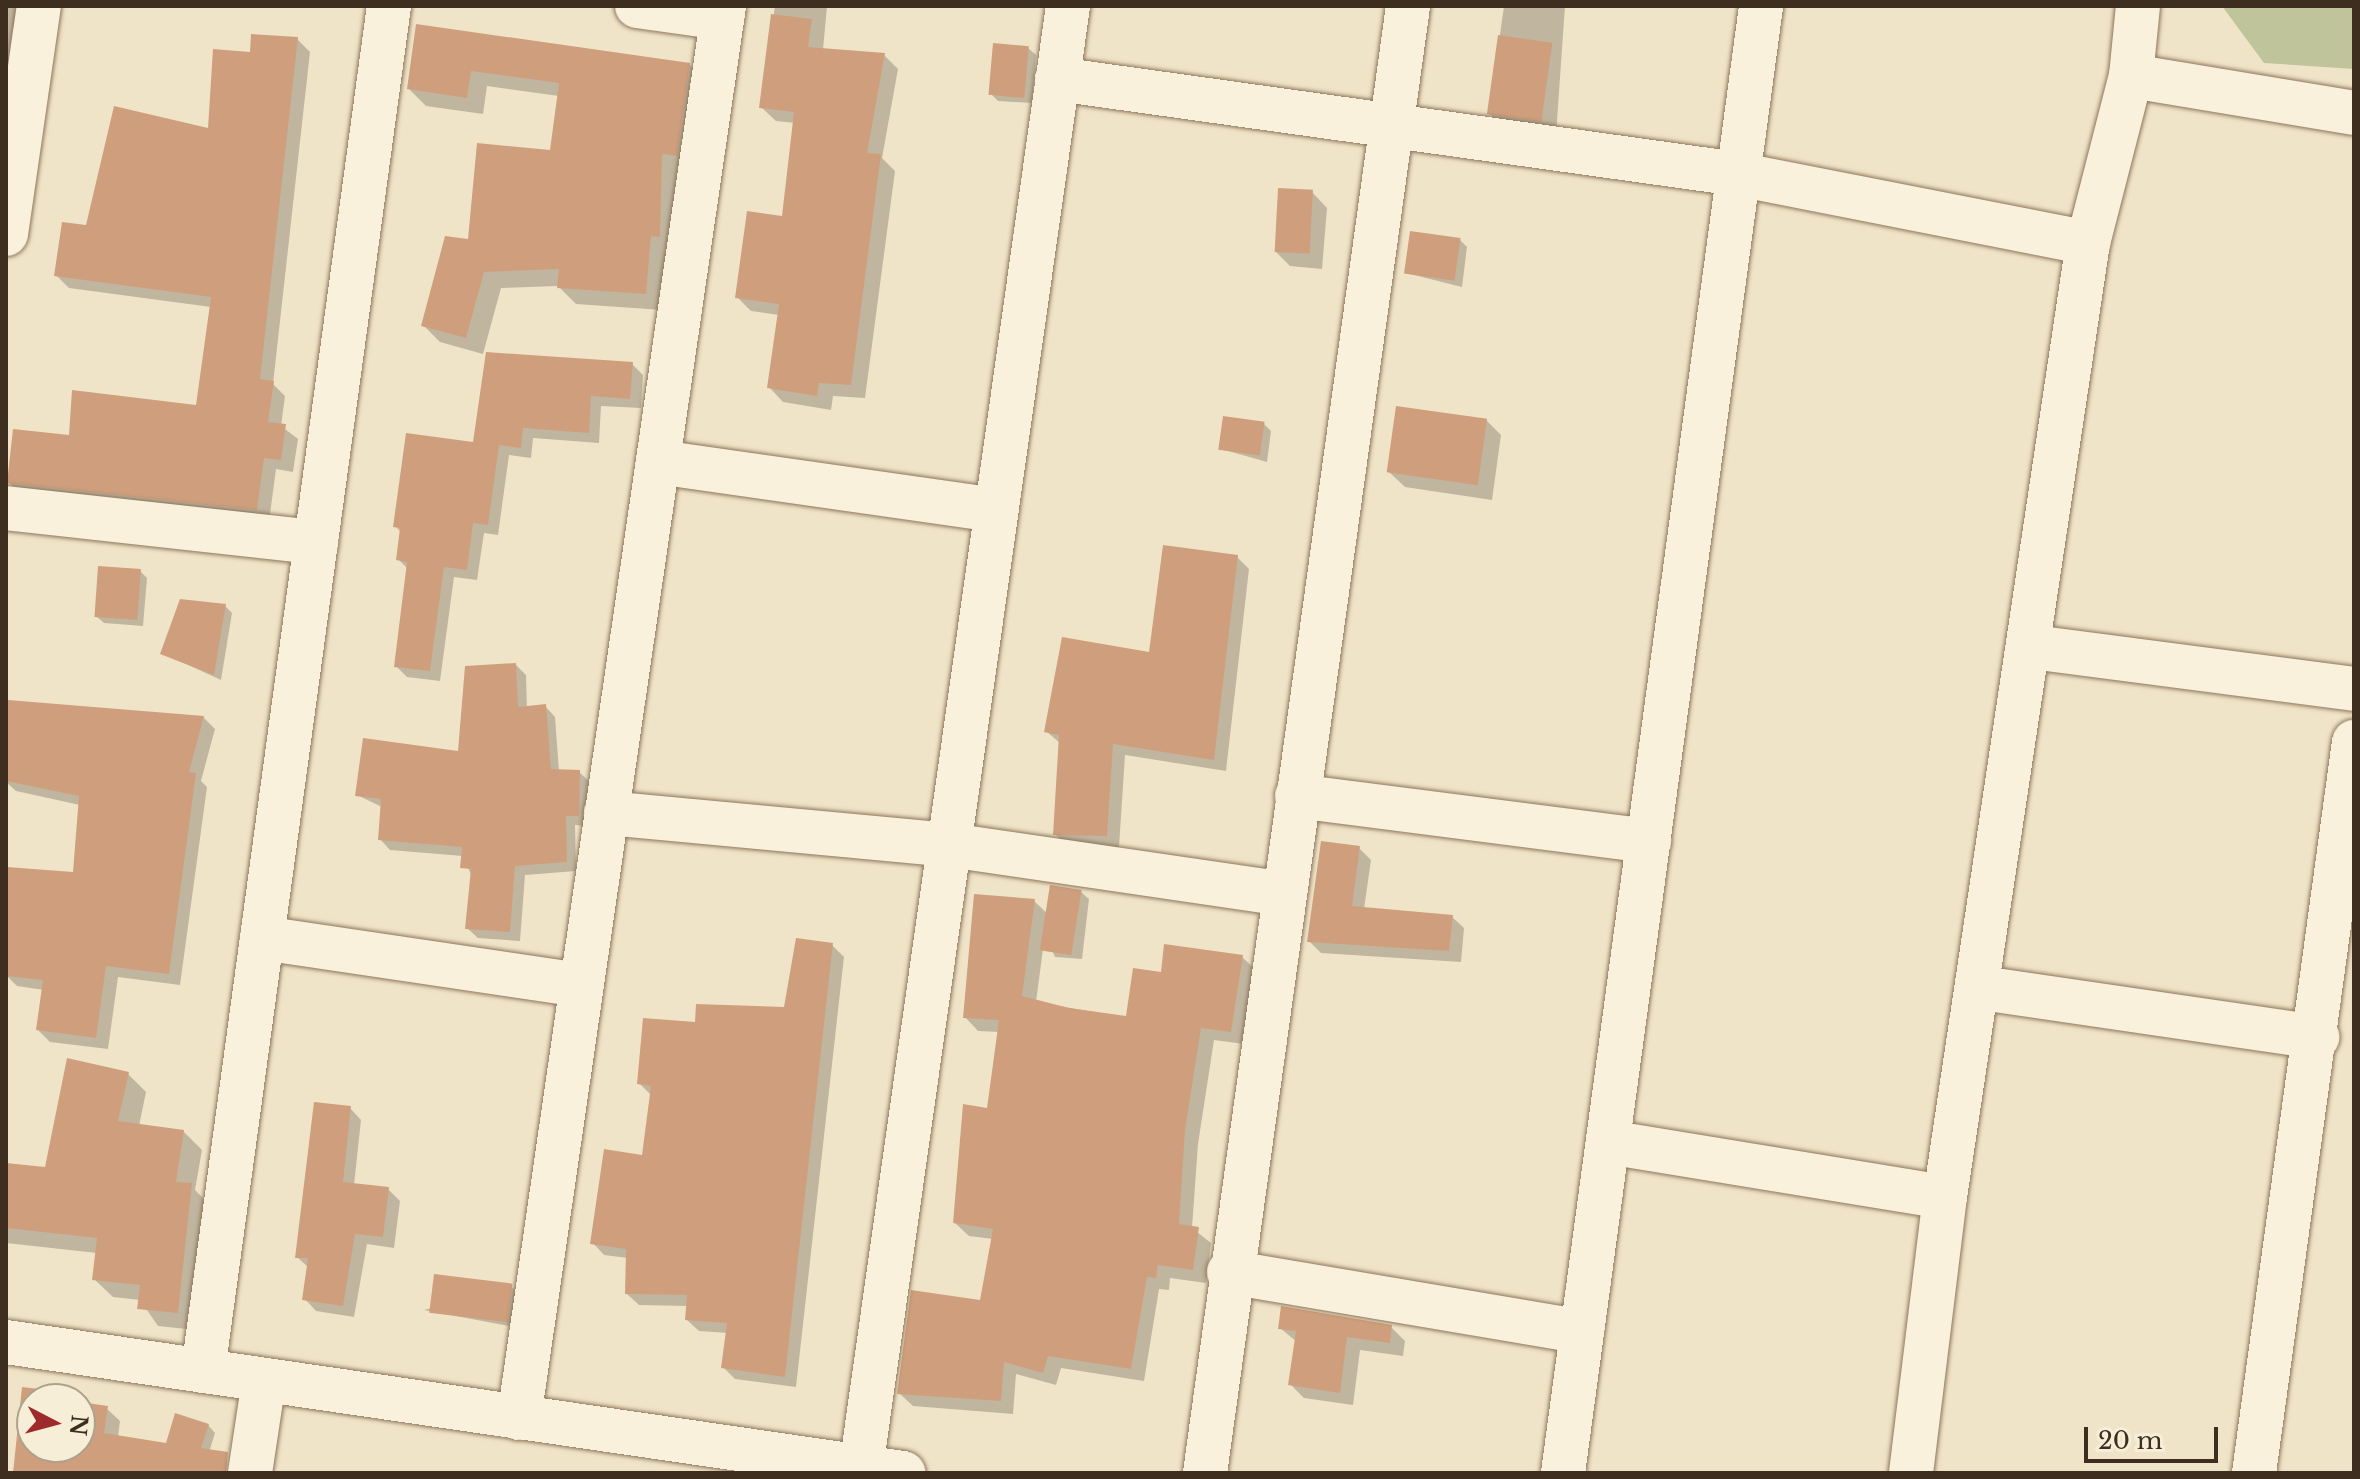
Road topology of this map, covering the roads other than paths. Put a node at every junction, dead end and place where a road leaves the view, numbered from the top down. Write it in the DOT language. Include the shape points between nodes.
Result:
graph roads {
  1 [pos="39,6"];
  2 [pos="389,6"];
  3 [pos="637,6"];
  4 [pos="1068,6"];
  5 [pos="1408,6"];
  6 [pos="1761,6"];
  7 [pos="2138,6"];
  8 [pos="723,12"];
  9 [pos="2131,76"];
  10 [pos="1057,79"];
  11 [pos="2354,113"];
  12 [pos="1390,123"];
  13 [pos="1737,174"];
  14 [pos="6,234"];
  15 [pos="2088,243"];
  16 [pos="658,462"];
  17 [pos="6,508"];
  18 [pos="996,510"];
  19 [pos="316,542"];
  20 [pos="2032,647"];
  21 [pos="2354,689"];
  22 [pos="2354,742"];
  23 [pos="1297,796"];
  24 [pos="606,813"];
  25 [pos="1649,841"];
  26 [pos="949,845"];
  27 [pos="1284,894"];
  28 [pos="262,938"];
  29 [pos="579,985"];
  30 [pos="1981,988"];
  31 [pos="2317,1037"];
  32 [pos="1608,1142"];
  33 [pos="1945,1197"];
  34 [pos="1229,1272"];
  35 [pos="1582,1332"];
  36 [pos="6,1342"];
  37 [pos="203,1371"];
  38 [pos="264,1380"];
  39 [pos="519,1418"];
  40 [pos="861,1468"];
  41 [pos="250,1473"];
  42 [pos="903,1473"];
  43 [pos="1205,1473"];
  44 [pos="1563,1473"];
  45 [pos="1911,1473"];
  46 [pos="2254,1473"];
  1 -- 14 [label="street"];
  2 -- 19 [label="street"];
  3 -- 8 [label="street"];
  4 -- 10 [label="street"];
  5 -- 12 [label="street"];
  6 -- 13 [label="street"];
  7 -- 9 [label="street"];
  8 -- 16 [label="street"];
  9 -- 11 [label="street"];
  9 -- 15 [label="street"];
  10 -- 12 [label="street"];
  10 -- 18 [label="street"];
  12 -- 13 [label="street"];
  12 -- 23 [label="street"];
  13 -- 15 [label="street"];
  13 -- 25 [label="street"];
  15 -- 20 [label="street"];
  16 -- 18 [label="street"];
  16 -- 24 [label="street"];
  17 -- 19 [label="street"];
  18 -- 26 [label="street"];
  19 -- 28 [label="street"];
  20 -- 21 [label="street"];
  20 -- 30 [label="street"];
  22 -- 31 [label="street"];
  23 -- 25 [label="street"];
  23 -- 27 [label="street"];
  24 -- 26 [label="street"];
  24 -- 29 [label="street"];
  25 -- 32 [label="street"];
  26 -- 27 [label="street"];
  26 -- 40 [label="street"];
  27 -- 34 [label="street"];
  28 -- 29 [label="street"];
  28 -- 37 [label="street"];
  29 -- 39 [label="street"];
  30 -- 31 [label="street"];
  30 -- 33 [label="street"];
  31 -- 46 [label="street"];
  32 -- 33 [label="street"];
  32 -- 35 [label="street"];
  33 -- 45 [label="street"];
  34 -- 35 [label="street"];
  34 -- 43 [label="street"];
  35 -- 44 [label="street"];
  36 -- 37 [label="street"];
  37 -- 38 [label="street"];
  38 -- 39 [label="street"];
  38 -- 41 [label="street"];
  39 -- 40 [label="street"];
  40 -- 42 [label="street"];
}
